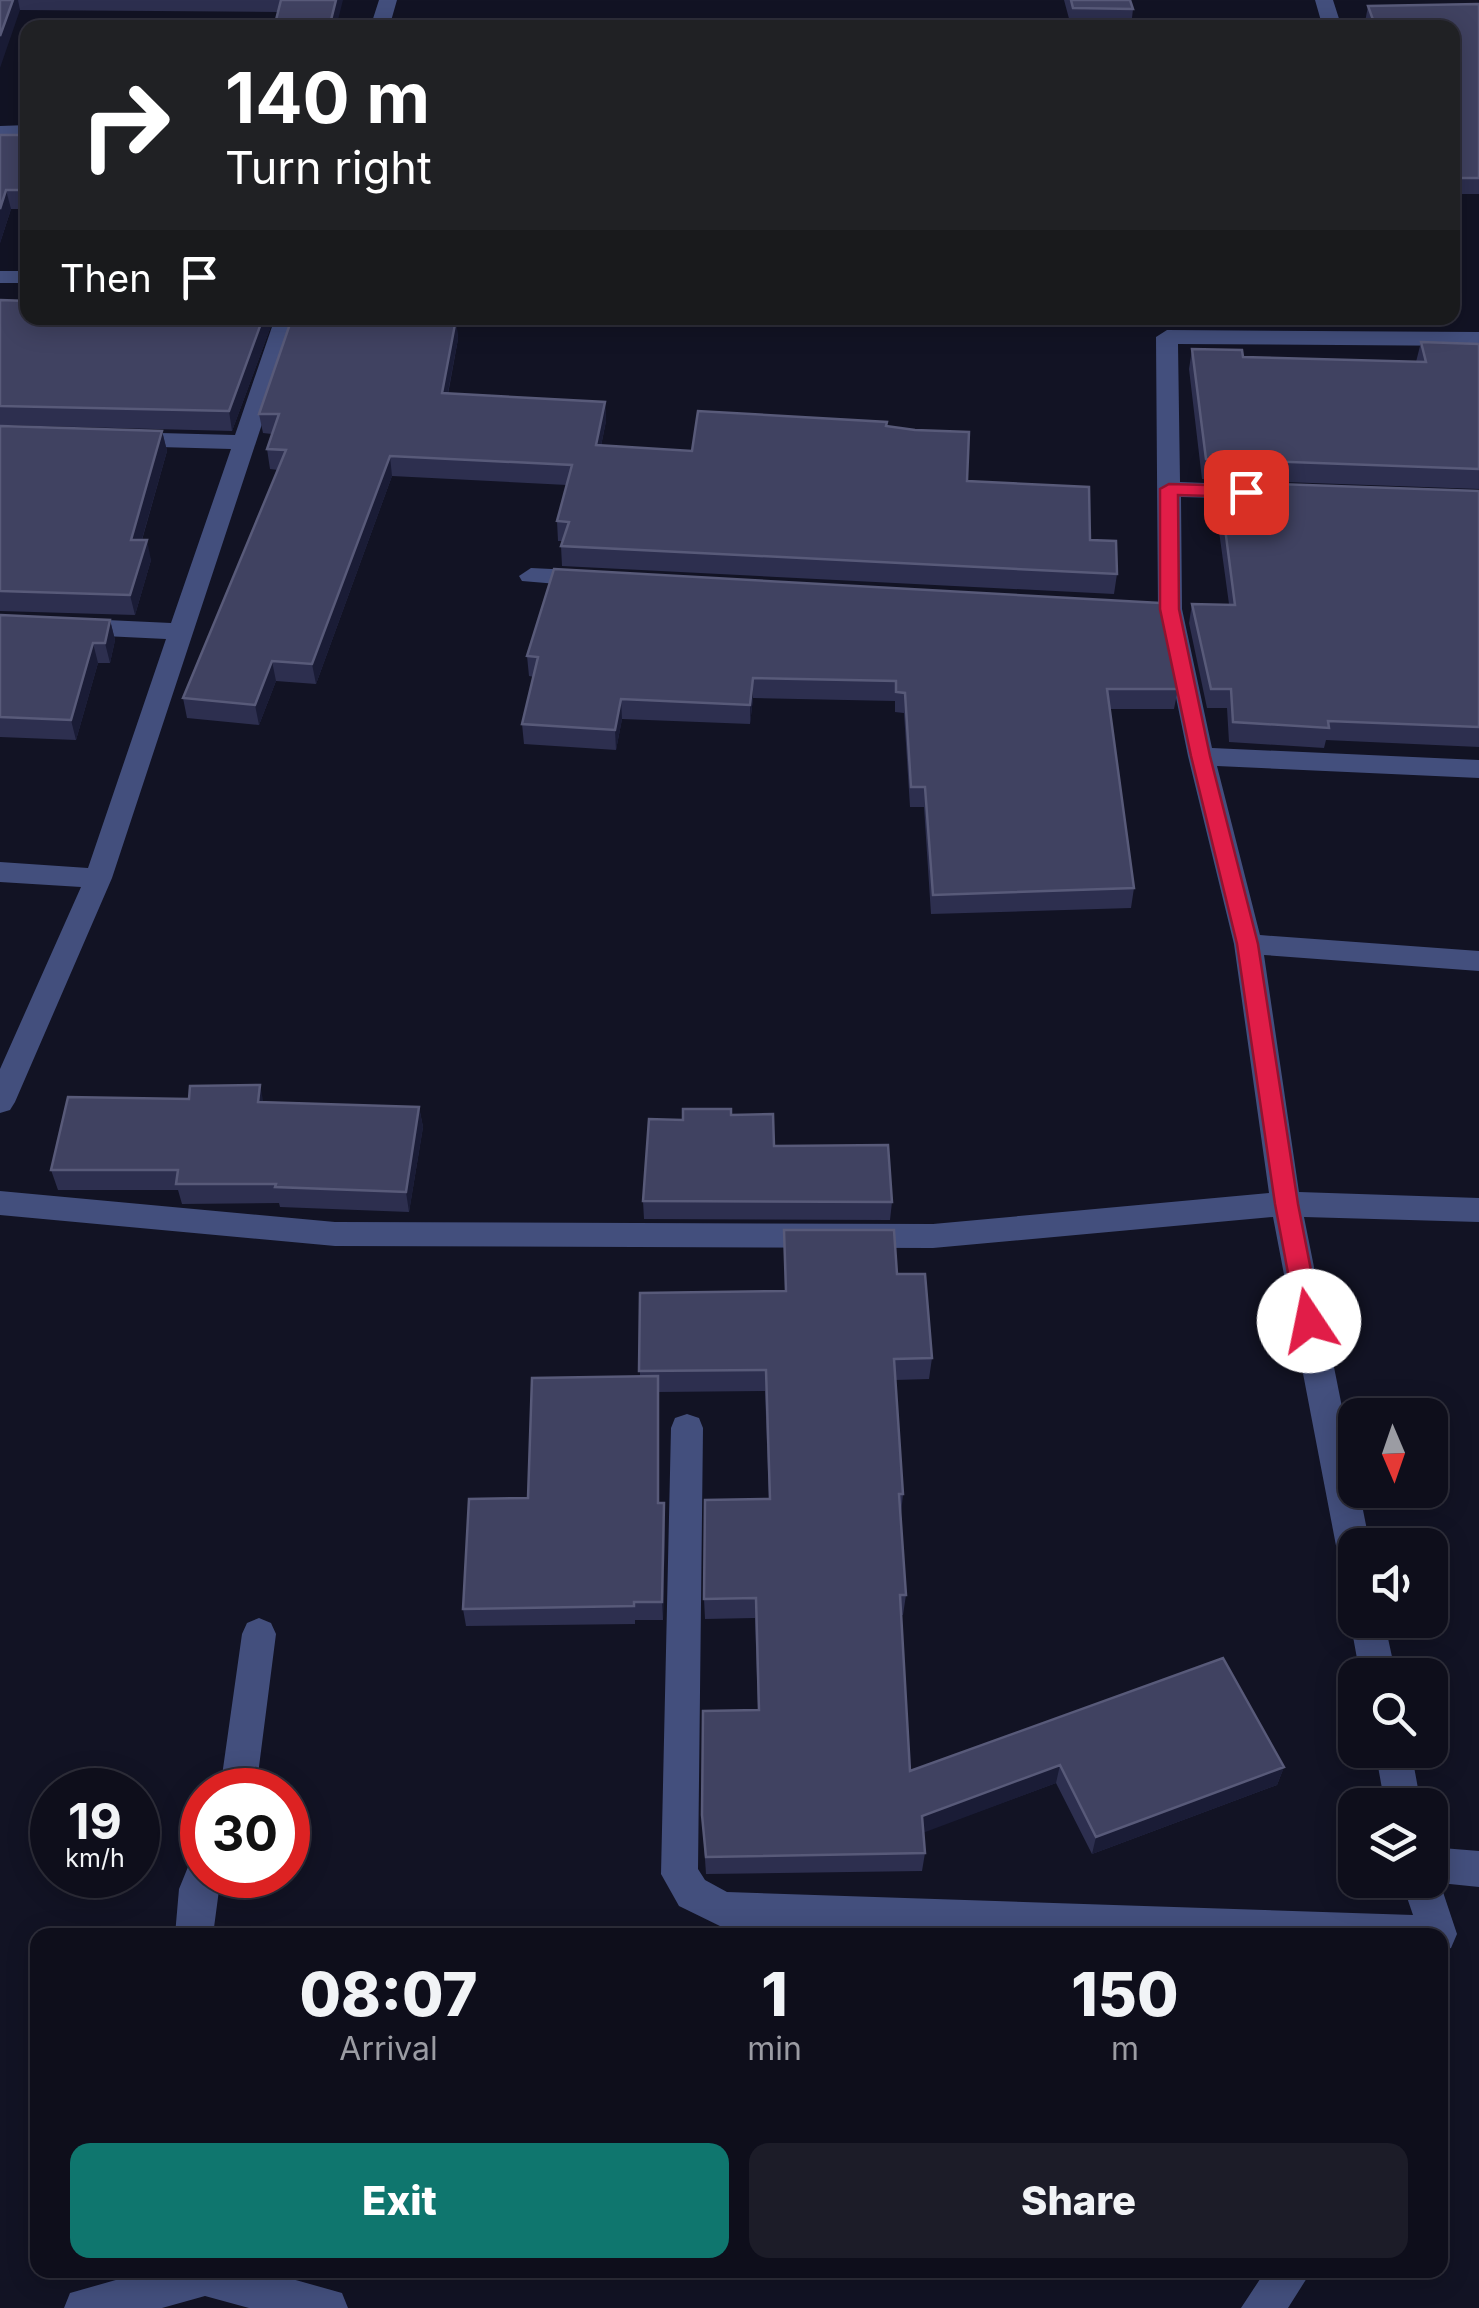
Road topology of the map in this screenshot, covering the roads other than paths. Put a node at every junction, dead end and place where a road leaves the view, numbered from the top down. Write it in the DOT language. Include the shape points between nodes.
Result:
graph roads {
  1 [pos="284,325"];
  2 [pos="1432,328"];
  3 [pos="1479,338"];
  4 [pos="94,438"];
  5 [pos="245,442"];
  6 [pos="1169,489"];
  7 [pos="1285,493"];
  8 [pos="531,576"];
  9 [pos="611,580"];
  10 [pos="0,624"];
  11 [pos="182,632"];
  12 [pos="1200,756"];
  13 [pos="1479,769"];
  14 [pos="0,872"];
  15 [pos="98,878"];
  16 [pos="1248,944"];
  17 [pos="1479,961"];
  18 [pos="0,1102"];
  19 [pos="0,1204"];
  20 [pos="1286,1204"];
  21 [pos="1479,1210"];
  22 [pos="688,1428"];
  23 [pos="1350,1528"];
  24 [pos="259,1634"];
  25 [pos="241,1768"];
  26 [pos="1448,1866"];
  27 [pos="1479,1869"];
  28 [pos="197,1898"];
  29 [pos="1426,1898"];
  30 [pos="195,1928"];
  31 [pos="1260,1928"];
  32 [pos="1436,1928"];
  33 [pos="188,2278"];
  34 [pos="222,2278"];
  35 [pos="1286,2278"];
  36 [pos="86,2308"];
  37 [pos="327,2308"];
  38 [pos="1262,2308"];
  1 -- 5 [label="street"];
  2 -- 3 [label="street"];
  2 -- 6 [label="street" via="1167,338"];
  4 -- 5 [label="street"];
  5 -- 11 [label="street"];
  6 -- 7 [label="street"];
  6 -- 12 [label="street" via="1160,608"];
  8 -- 9 [label="street"];
  10 -- 11 [label="street"];
  11 -- 15 [label="street"];
  12 -- 13 [label="street"];
  12 -- 16 [label="street"];
  14 -- 15 [label="street"];
  15 -- 18 [label="street"];
  16 -- 17 [label="street"];
  16 -- 20 [label="street"];
  19 -- 20 [label="street" via="335,1234 933,1236"];
  20 -- 21 [label="street"];
  20 -- 23 [label="street"];
  22 -- 31 [label="street" via="679,1874 692,1893 724,1910"];
  24 -- 25 [label="street"];
  26 -- 27 [label="street"];
  28 -- 30 [label="street"];
  29 -- 32 [label="street"];
  33 -- 36 [label="street"];
  34 -- 37 [label="street"];
  35 -- 38 [label="street"];
}
